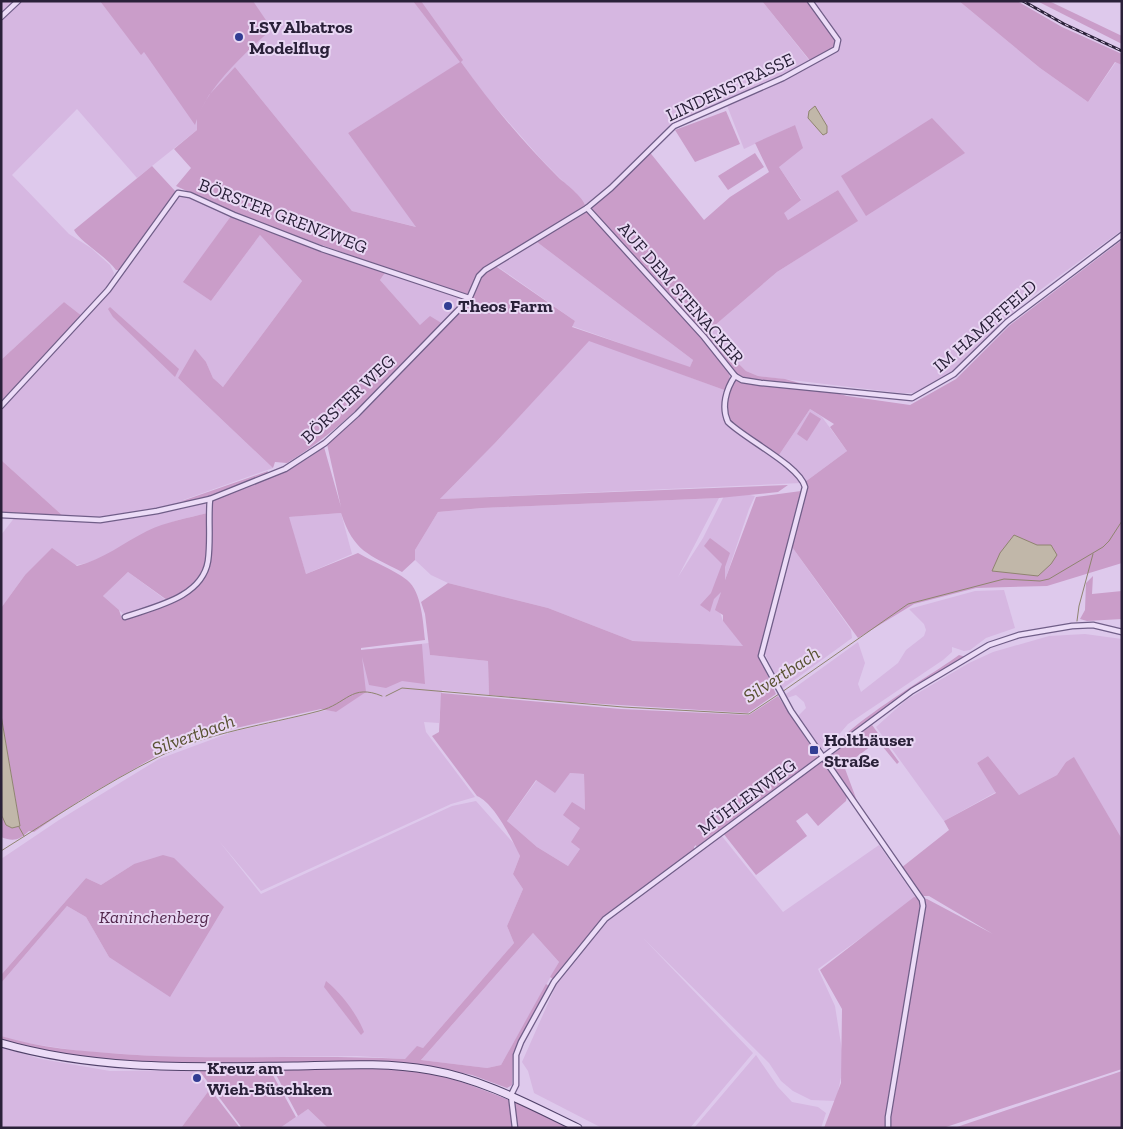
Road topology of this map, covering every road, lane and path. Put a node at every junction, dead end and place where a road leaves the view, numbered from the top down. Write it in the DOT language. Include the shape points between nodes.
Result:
graph roads {
  1 [pos="18,1"];
  2 [pos="810,1"];
  3 [pos="1,17"];
  4 [pos="587,208"];
  5 [pos="1122,235"];
  6 [pos="469,298"];
  7 [pos="461,306"];
  8 [pos="735,376"];
  9 [pos="912,398"];
  10 [pos="1,406"];
  11 [pos="210,498"];
  12 [pos="1,516"];
  13 [pos="125,618"];
  14 [pos="1122,632"];
  15 [pos="822,758"];
  16 [pos="1,1043"];
  17 [pos="511,1095"];
  18 [pos="515,1128"];
  19 [pos="578,1128"];
  20 [pos="888,1128"];
  1 -- 3 [label="street"];
  2 -- 4 [label="street, LINDENSTRASSE" via="838,40 836,49 783,78 674,126"];
  4 -- 6 [label="street, LINDENSTRASSE" via="485,270"];
  4 -- 8 [label="street, AUF DEM STENACKER"];
  5 -- 9 [label="street, IM HAMPFFELD" via="1007,322 954,374"];
  6 -- 7 [label="street, LINDENSTRASSE"];
  6 -- 10 [label="street, BÖRSTER GRENZWEG" via="322,248 178,193 108,290"];
  7 -- 11 [label="street, BÖRSTER WEG" via="325,443 285,469"];
  8 -- 9 [label="street, AUF DEM STENACKER" via="761,383"];
  8 -- 15 [label="street" via="724,407 728,422 789,467 805,487 761,652 782,698"];
  11 -- 12 [label="street, BÖRSTER WEG" via="100,520"];
  11 -- 13 [label="street" via="208,563 204,574 183,595"];
  14 -- 15 [label="street, MÜHLENWEG" via="1072,626 1018,635 989,645 912,691"];
  15 -- 17 [label="street, MÜHLENWEG" via="605,919 554,982 525,1034 516,1055 516,1085"];
  15 -- 20 [label="street" via="922,900"];
  16 -- 17 [label="main road" via="78,1060 138,1066 396,1066 460,1076"];
  17 -- 18 [label="street, MÜHLENWEG"];
  17 -- 19 [label="main road"];
}
